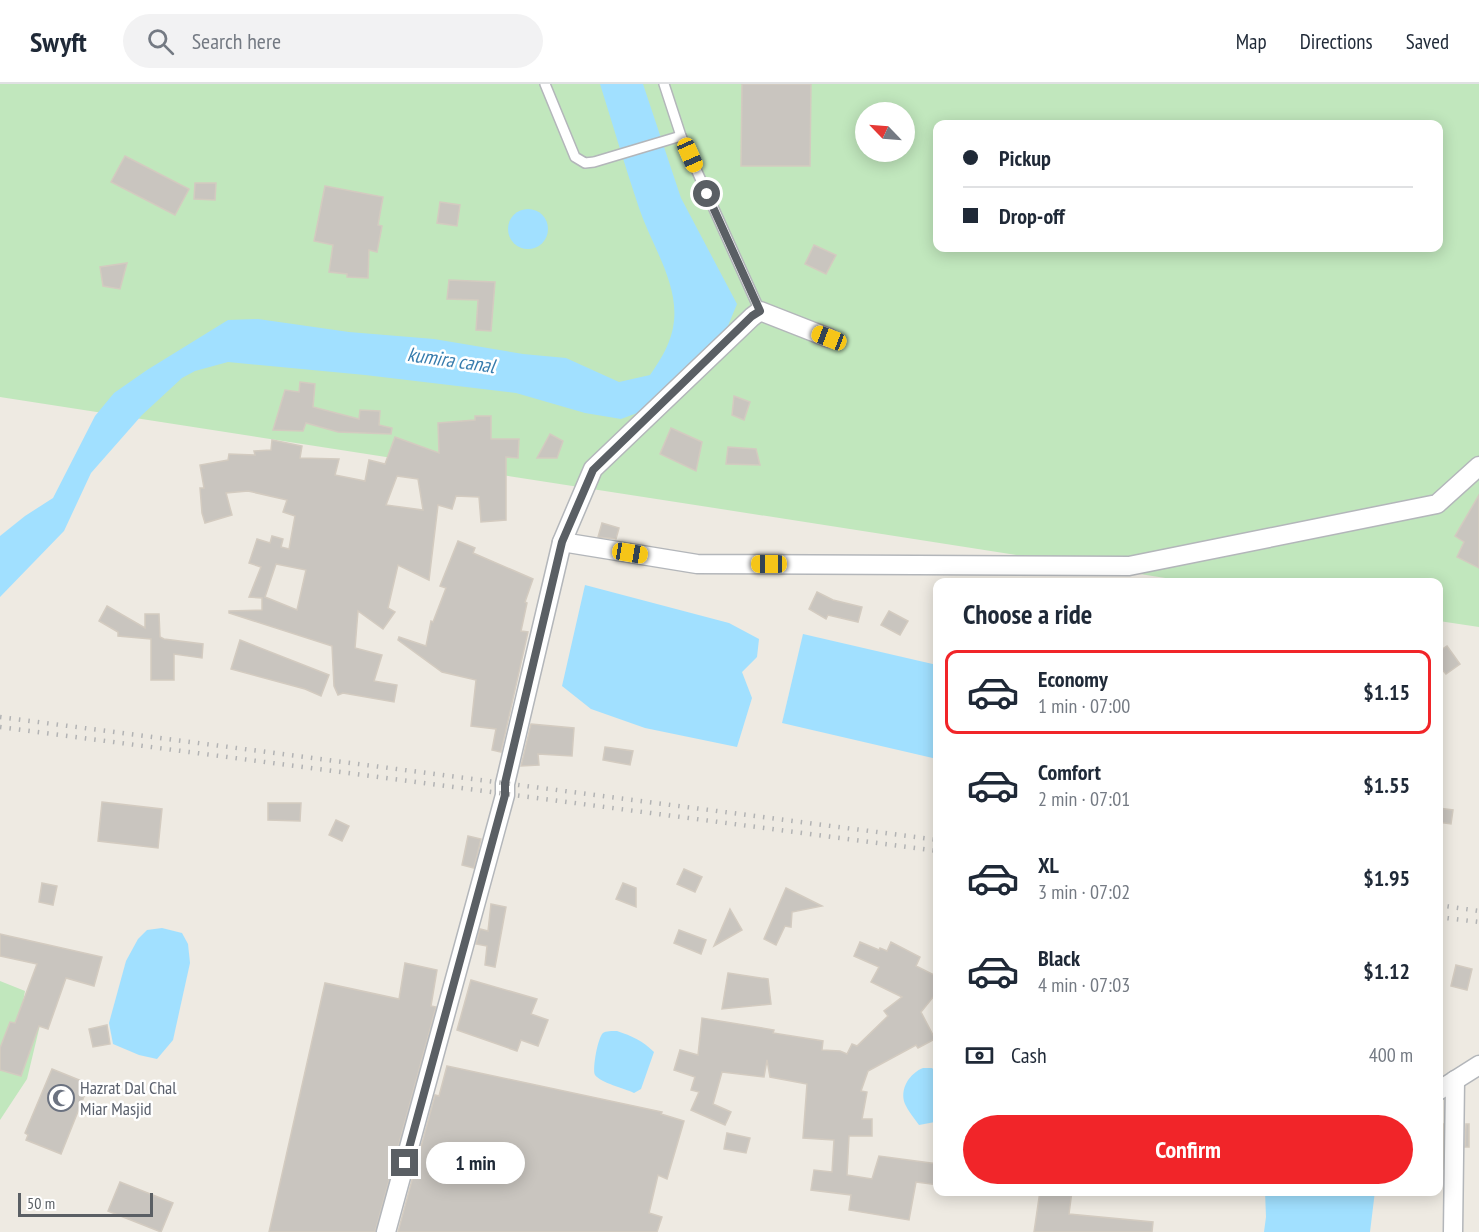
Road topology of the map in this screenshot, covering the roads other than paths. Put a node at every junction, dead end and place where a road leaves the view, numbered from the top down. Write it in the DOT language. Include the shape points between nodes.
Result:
graph roads {
  1 [pos="545,84"];
  2 [pos="664,84"];
  3 [pos="681,136"];
  4 [pos="760,311"];
  5 [pos="829,338"];
  6 [pos="1479,466"];
  7 [pos="562,542"];
  8 [pos="1479,1065"];
  9 [pos="1455,1080"];
  10 [pos="1443,1088"];
  11 [pos="386,1232"];
  12 [pos="1453,1232"];
  1 -- 3 [label="lane" via="575,157 585,163"];
  2 -- 3 [label="lane"];
  3 -- 4 [label="lane"];
  4 -- 5 [label="street"];
  4 -- 7 [label="street" via="593,470"];
  6 -- 7 [label="street" via="1437,504 1129,566 697,564"];
  7 -- 11 [label="street" via="505,795"];
  8 -- 9 [label="street"];
  9 -- 10 [label="street"];
  9 -- 12 [label="street"];
}
